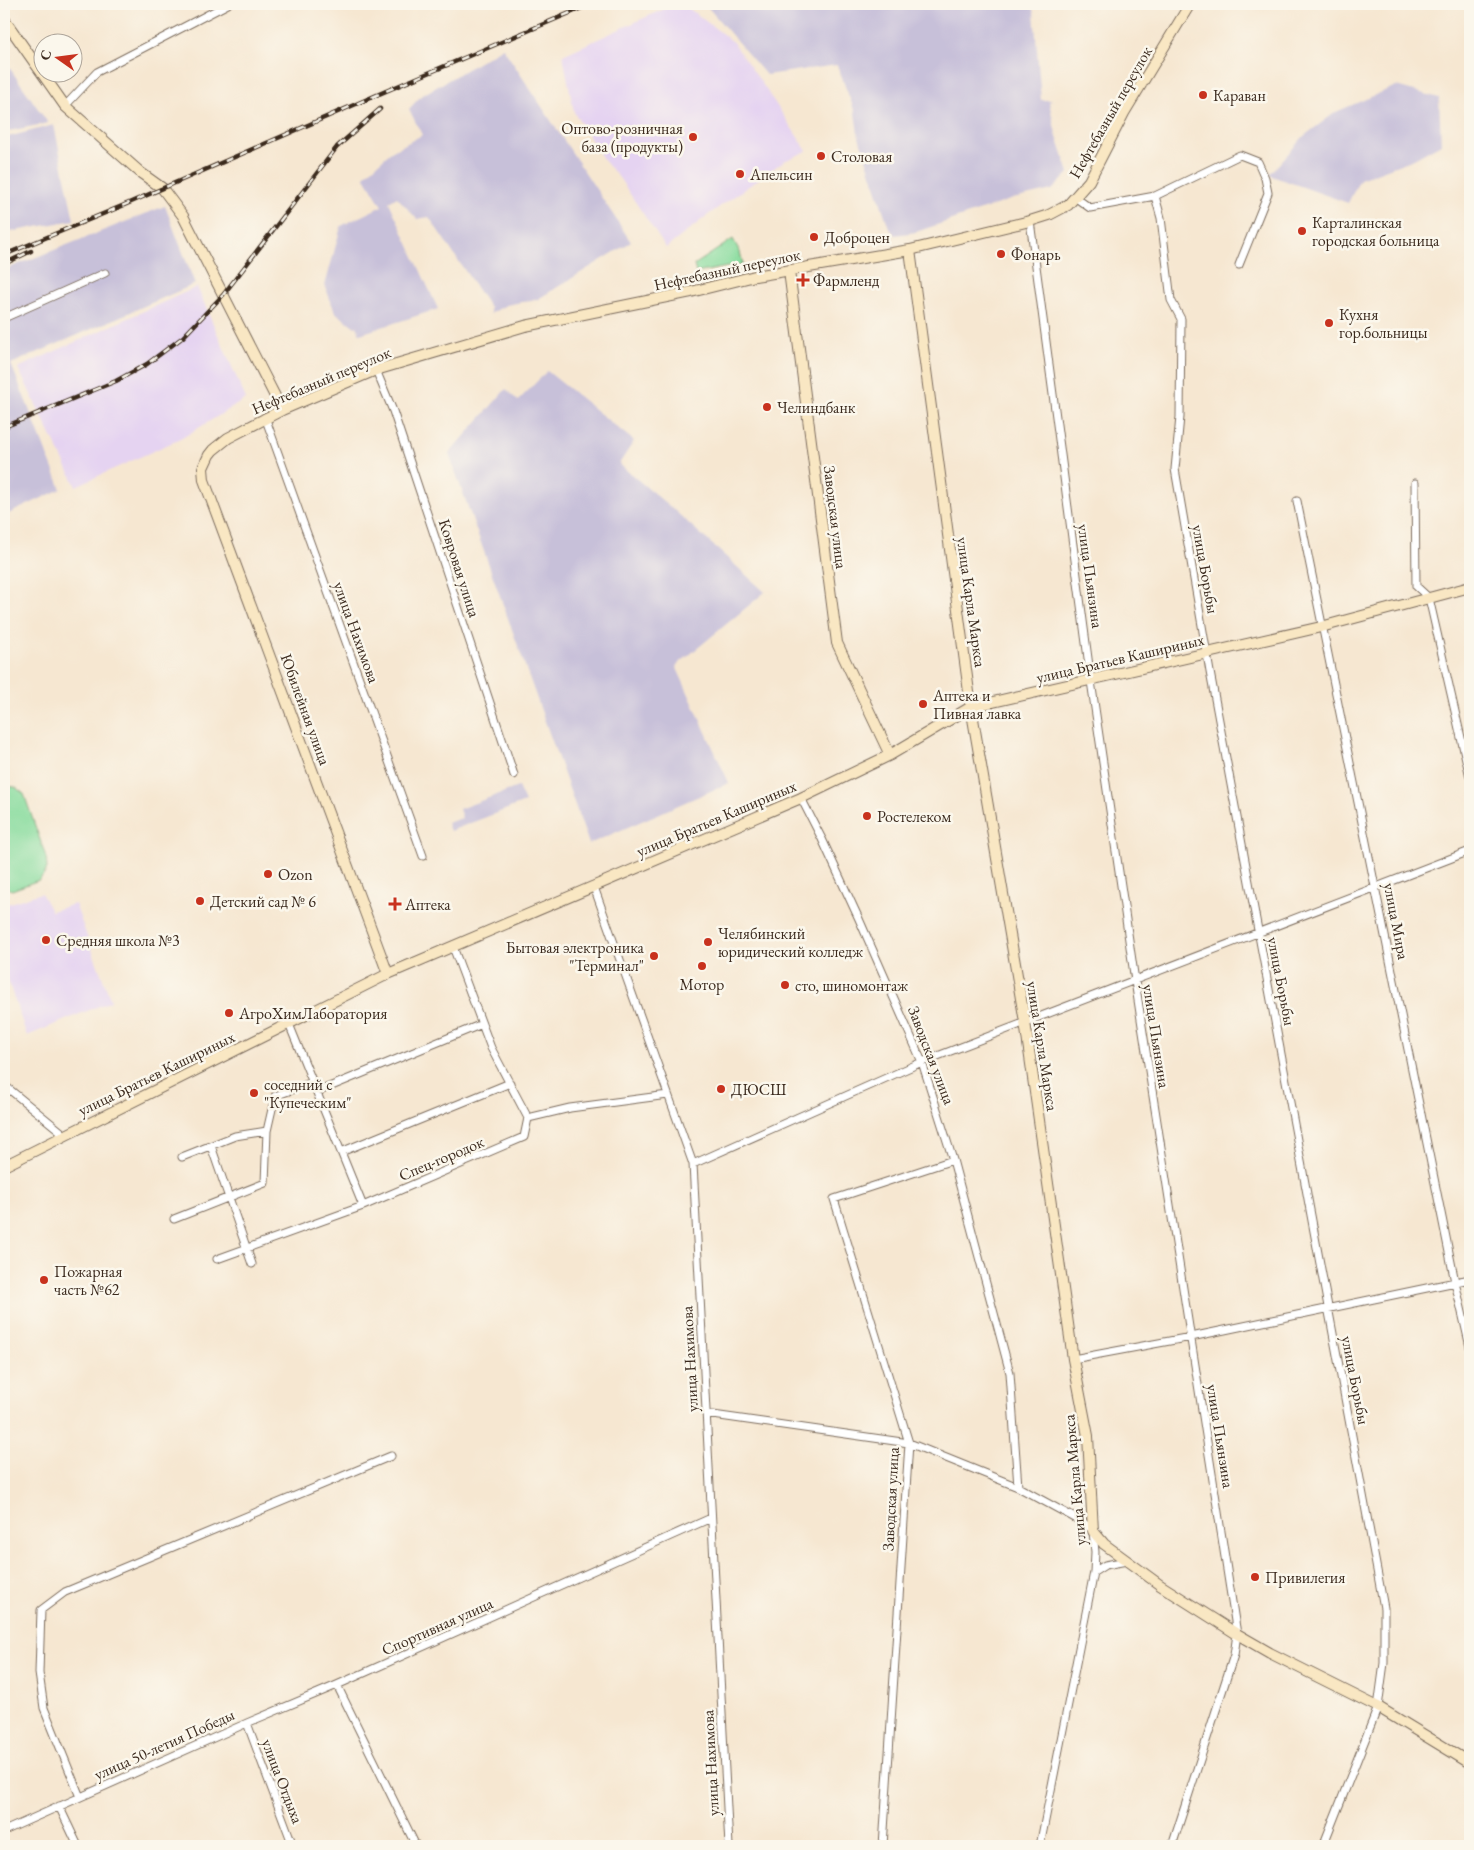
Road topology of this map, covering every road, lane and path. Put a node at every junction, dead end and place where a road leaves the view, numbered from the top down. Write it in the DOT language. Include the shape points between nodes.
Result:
graph roads {
  1 [pos="228,4"];
  2 [pos="1190,4"];
  3 [pos="4,19"];
  4 [pos="65,106"];
  5 [pos="1155,196"];
  6 [pos="1076,198"];
  7 [pos="1030,221"];
  8 [pos="910,250"];
  9 [pos="1239,264"];
  10 [pos="789,271"];
  11 [pos="105,273"];
  12 [pos="4,318"];
  13 [pos="376,370"];
  14 [pos="282,410"];
  15 [pos="266,417"];
  16 [pos="209,455"];
  17 [pos="1415,483"];
  18 [pos="1297,502"];
  19 [pos="1470,587"];
  20 [pos="1429,598"];
  21 [pos="1321,627"];
  22 [pos="1207,653"];
  23 [pos="1091,681"];
  24 [pos="971,707"];
  25 [pos="890,755"];
  26 [pos="514,775"];
  27 [pos="1470,777"];
  28 [pos="801,798"];
  29 [pos="1470,851"];
  30 [pos="423,856"];
  31 [pos="594,887"];
  32 [pos="1376,887"];
  33 [pos="1259,933"];
  34 [pos="452,947"];
  35 [pos="388,974"];
  36 [pos="1134,981"];
  37 [pos="1025,1022"];
  38 [pos="290,1024"];
  39 [pos="482,1024"];
  40 [pos="922,1062"];
  41 [pos="313,1082"];
  42 [pos="510,1083"];
  43 [pos="4,1086"];
  44 [pos="317,1092"];
  45 [pos="668,1095"];
  46 [pos="528,1118"];
  47 [pos="267,1131"];
  48 [pos="64,1134"];
  49 [pos="211,1146"];
  50 [pos="341,1152"];
  51 [pos="182,1157"];
  52 [pos="953,1160"];
  53 [pos="693,1164"];
  54 [pos="4,1166"];
  55 [pos="229,1197"];
  56 [pos="363,1206"];
  57 [pos="174,1219"];
  58 [pos="246,1249"];
  59 [pos="217,1259"];
  60 [pos="252,1264"];
  61 [pos="1470,1280"];
  62 [pos="1455,1282"];
  63 [pos="1329,1308"];
  64 [pos="1191,1336"];
  65 [pos="1470,1347"];
  66 [pos="1073,1358"];
  67 [pos="706,1414"];
  68 [pos="909,1443"];
  69 [pos="391,1456"];
  70 [pos="1018,1488"];
  71 [pos="711,1518"];
  72 [pos="1093,1531"];
  73 [pos="1127,1561"];
  74 [pos="1094,1572"];
  75 [pos="1237,1634"];
  76 [pos="337,1685"];
  77 [pos="1378,1707"];
  78 [pos="247,1723"];
  79 [pos="1470,1763"];
  80 [pos="80,1797"];
  81 [pos="59,1806"];
  82 [pos="4,1831"];
  83 [pos="78,1846"];
  84 [pos="288,1846"];
  85 [pos="416,1846"];
  86 [pos="729,1846"];
  87 [pos="884,1846"];
  88 [pos="1040,1846"];
  89 [pos="1172,1846"];
  90 [pos="1323,1846"];
  1 -- 4 [label="street" via="97,72"];
  2 -- 6 [label="main road, Нефтебазный переулок" via="1124,113 1089,181"];
  3 -- 4 [label="main road"];
  4 -- 14 [label="main road" via="162,188 183,216"];
  5 -- 6 [label="street" via="1090,208"];
  5 -- 9 [label="street" via="1240,155 1258,162 1268,193"];
  5 -- 22 [label="street, улица Борьбы" via="1161,218 1171,300 1181,319 1180,417 1175,469"];
  6 -- 7 [label="main road, Нефтебазный переулок" via="1055,212"];
  7 -- 8 [label="main road, Нефтебазный переулок"];
  7 -- 23 [label="street, улица Пьянзина"];
  8 -- 10 [label="main road, Нефтебазный переулок"];
  8 -- 24 [label="main road, улица Карла Маркса"];
  10 -- 13 [label="main road, Нефтебазный переулок" via="525,326"];
  10 -- 25 [label="main road, Заводская улица" via="837,643"];
  11 -- 12 [label="street"];
  13 -- 14 [label="main road, Нефтебазный переулок"];
  13 -- 26 [label="street, Ковровая улица" via="393,410"];
  14 -- 15 [label="main road, Нефтебазный переулок"];
  15 -- 16 [label="main road, Нефтебазный переулок" via="228,438"];
  15 -- 30 [label="street, улица Нахимова"];
  16 -- 35 [label="main road, Юбилейная улица" via="203,468 204,480"];
  17 -- 20 [label="street" via="1416,586"];
  18 -- 21 [label="street, улица Мира"];
  19 -- 20 [label="main road, улица Братьев Кашириных"];
  20 -- 21 [label="main road, улица Братьев Кашириных"];
  20 -- 27 [label="street"];
  21 -- 22 [label="main road, улица Братьев Кашириных"];
  21 -- 32 [label="street, улица Мира"];
  22 -- 23 [label="main road, улица Братьев Кашириных"];
  22 -- 33 [label="street, улица Борьбы"];
  23 -- 24 [label="main road, улица Братьев Кашириных"];
  23 -- 36 [label="street, улица Пьянзина"];
  24 -- 25 [label="main road, улица Братьев Кашириных"];
  24 -- 37 [label="main road, улица Карла Маркса"];
  25 -- 28 [label="main road, улица Братьев Кашириных"];
  28 -- 31 [label="main road, улица Братьев Кашириных"];
  28 -- 40 [label="street, Заводская улица"];
  29 -- 32 [label="street"];
  31 -- 34 [label="main road, улица Братьев Кашириных"];
  31 -- 45 [label="street, улица Нахимова"];
  32 -- 33 [label="street"];
  32 -- 62 [label="street, улица Мира"];
  33 -- 36 [label="street"];
  33 -- 63 [label="street, улица Борьбы"];
  34 -- 35 [label="main road, улица Братьев Кашириных"];
  34 -- 39 [label="street"];
  35 -- 38 [label="main road, улица Братьев Кашириных"];
  36 -- 37 [label="street"];
  36 -- 64 [label="street, улица Пьянзина"];
  37 -- 40 [label="street"];
  37 -- 66 [label="main road, улица Карла Маркса"];
  38 -- 41 [label="street"];
  38 -- 48 [label="main road, улица Братьев Кашириных"];
  39 -- 42 [label="street"];
  39 -- 44 [label="street"];
  40 -- 52 [label="street, Заводская улица"];
  40 -- 53 [label="street"];
  41 -- 44 [label="street"];
  41 -- 47 [label="street" via="275,1096"];
  42 -- 46 [label="street"];
  42 -- 50 [label="street"];
  43 -- 48 [label="street"];
  44 -- 50 [label="street"];
  45 -- 46 [label="street" via="570,1108"];
  45 -- 53 [label="street, улица Нахимова"];
  46 -- 56 [label="street, Спец-городок" via="524,1138"];
  47 -- 49 [label="street" via="235,1136"];
  47 -- 55 [label="street" via="265,1183"];
  48 -- 54 [label="main road, улица Братьев Кашириных"];
  49 -- 51 [label="street"];
  49 -- 55 [label="street"];
  50 -- 56 [label="street"];
  52 -- 68 [label="street, Заводская улица" via="834,1199"];
  52 -- 70 [label="street, Заводская улица" via="1010,1373"];
  53 -- 67 [label="street, улица Нахимова"];
  55 -- 57 [label="street"];
  55 -- 58 [label="street"];
  56 -- 58 [label="street, Спец-городок"];
  58 -- 59 [label="street, Спец-городок"];
  58 -- 60 [label="street"];
  61 -- 62 [label="street"];
  62 -- 63 [label="street"];
  62 -- 65 [label="street, улица Мира"];
  63 -- 64 [label="street"];
  63 -- 77 [label="street, улица Борьбы" via="1384,1608 1384,1663"];
  64 -- 66 [label="street"];
  64 -- 75 [label="street, улица Пьянзина"];
  66 -- 72 [label="main road, улица Карла Маркса" via="1088,1436"];
  67 -- 68 [label="street"];
  67 -- 71 [label="street, улица Нахимова"];
  68 -- 70 [label="street"];
  68 -- 87 [label="street, Заводская улица"];
  69 -- 80 [label="street" via="65,1592 41,1610 40,1673 44,1708"];
  70 -- 72 [label="street"];
  71 -- 76 [label="street, Спортивная улица"];
  71 -- 86 [label="street, улица Нахимова"];
  72 -- 73 [label="main road"];
  72 -- 74 [label="street, улица Карла Маркса"];
  73 -- 74 [label="street" via="1105,1565"];
  73 -- 75 [label="main road"];
  74 -- 88 [label="street, улица Карла Маркса"];
  75 -- 77 [label="main road"];
  75 -- 89 [label="street, улица Пьянзина" via="1234,1655"];
  76 -- 78 [label="street, улица 50-летия Победы"];
  76 -- 85 [label="street"];
  77 -- 79 [label="main road"];
  77 -- 90 [label="street, улица Борьбы"];
  78 -- 80 [label="street, улица 50-летия Победы"];
  78 -- 84 [label="street, улица Отдыха" via="292,1843"];
  80 -- 81 [label="street, улица 50-летия Победы"];
  81 -- 82 [label="street, улица 50-летия Победы"];
  81 -- 83 [label="street"];
}
